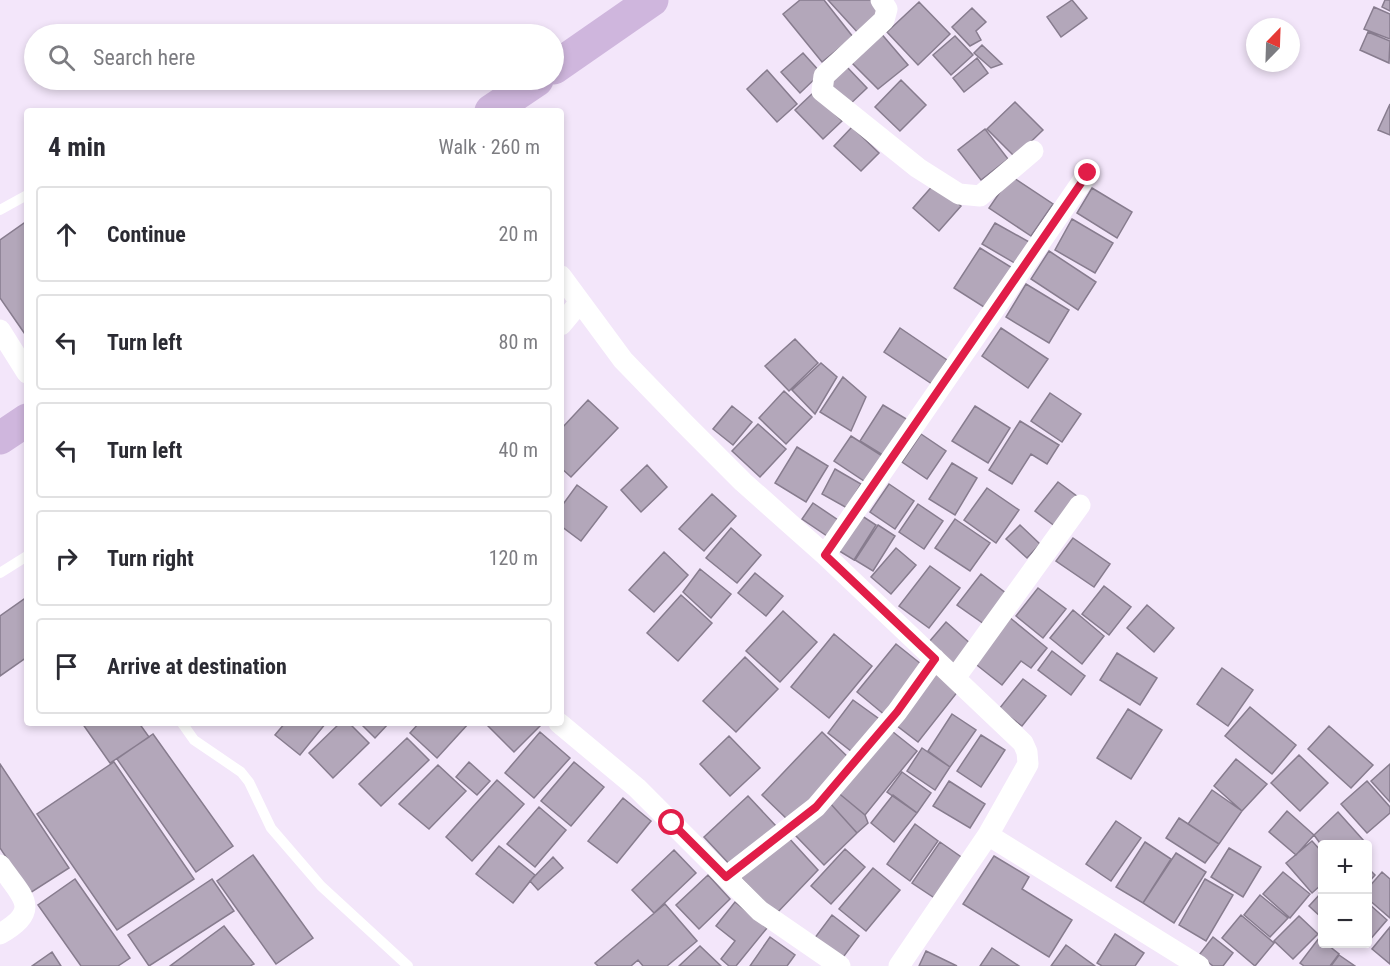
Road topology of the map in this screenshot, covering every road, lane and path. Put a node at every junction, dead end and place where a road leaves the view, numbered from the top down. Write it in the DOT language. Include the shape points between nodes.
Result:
graph roads {
  1 [pos="652,0"];
  2 [pos="881,0"];
  3 [pos="564,61"];
  4 [pos="522,90"];
  5 [pos="495,108"];
  6 [pos="1032,151"];
  7 [pos="1088,173"];
  8 [pos="24,197"];
  9 [pos="0,210"];
  10 [pos="564,280"];
  11 [pos="580,302"];
  12 [pos="564,321"];
  13 [pos="0,330"];
  14 [pos="24,368"];
  15 [pos="24,422"];
  16 [pos="0,438"];
  17 [pos="1080,505"];
  18 [pos="825,555"];
  19 [pos="24,558"];
  20 [pos="0,573"];
  21 [pos="935,659"];
  22 [pos="955,678"];
  23 [pos="184,726"];
  24 [pos="563,726"];
  25 [pos="988,835"];
  26 [pos="0,865"];
  27 [pos="726,877"];
  28 [pos="0,934"];
  29 [pos="408,966"];
  30 [pos="840,966"];
  31 [pos="899,966"];
  32 [pos="1199,966"];
  1 -- 3 [label="main road"];
  2 -- 6 [label="street" via="887,9 884,20 824,76 822,91 918,168 959,194 980,196"];
  4 -- 5 [label="main road"];
  7 -- 18 [label="street"];
  8 -- 9 [label="lane"];
  10 -- 11 [label="street"];
  11 -- 12 [label="street"];
  11 -- 18 [label="street" via="624,360 683,422"];
  13 -- 14 [label="street"];
  15 -- 16 [label="main road"];
  17 -- 22 [label="street"];
  18 -- 21 [label="street"];
  19 -- 20 [label="lane"];
  21 -- 22 [label="street"];
  21 -- 27 [label="street" via="897,712 816,807"];
  22 -- 25 [label="street" via="1023,743 1027,752 1028,764"];
  23 -- 29 [label="lane" via="194,740 241,772 272,828 321,886"];
  24 -- 27 [label="street" via="637,788"];
  25 -- 31 [label="street"];
  25 -- 32 [label="street"];
  26 -- 28 [label="street" via="25,900 20,922"];
  27 -- 30 [label="street" via="760,911"];
}
